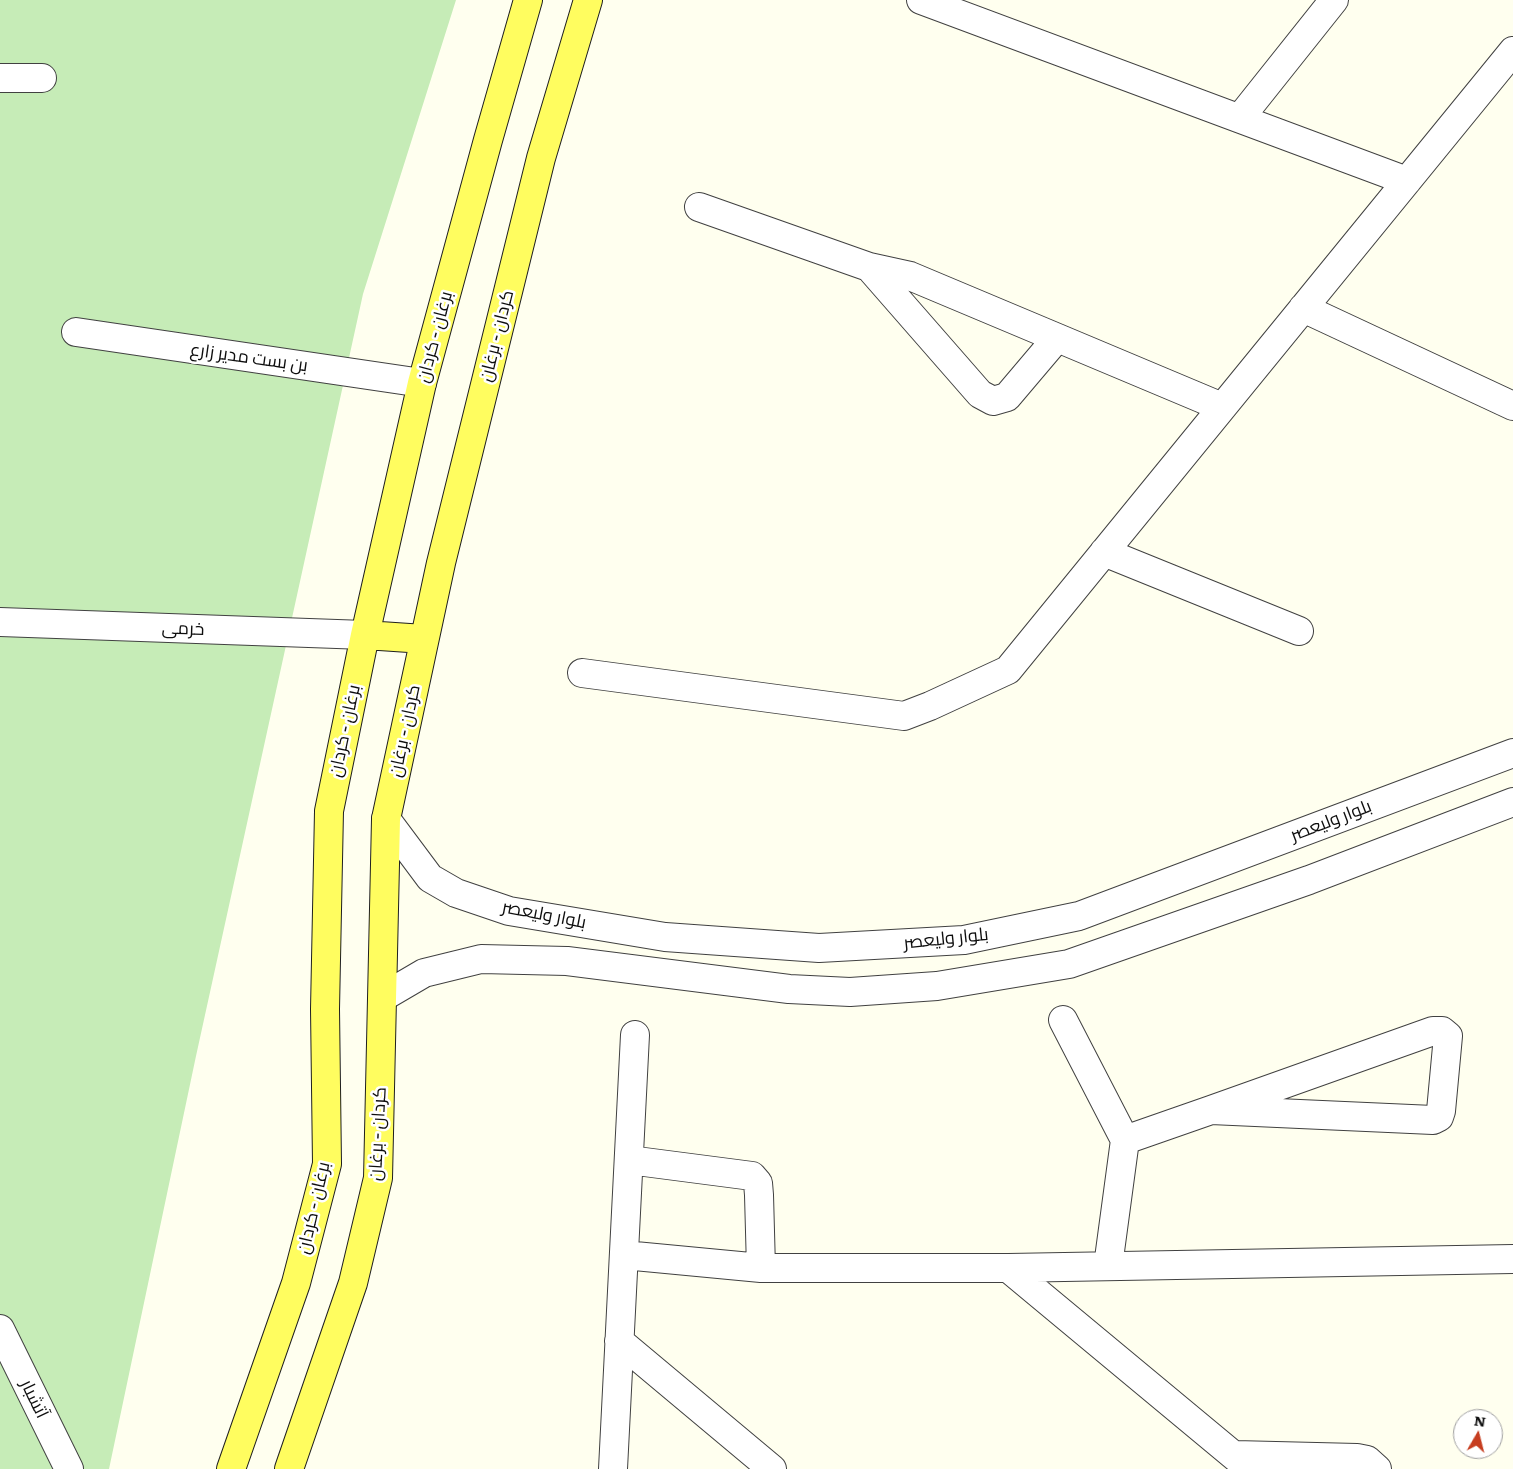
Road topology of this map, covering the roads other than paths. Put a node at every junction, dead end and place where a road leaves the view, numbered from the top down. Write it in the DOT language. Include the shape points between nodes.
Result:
graph roads {
  1 [pos="528,0"];
  2 [pos="588,0"];
  3 [pos="921,0"];
  4 [pos="1334,0"];
  5 [pos="1512,54"];
  6 [pos="0,78"];
  7 [pos="42,78"];
  8 [pos="1240,118"];
  9 [pos="1407,181"];
  10 [pos="699,207"];
  11 [pos="869,267"];
  12 [pos="1303,308"];
  13 [pos="76,332"];
  14 [pos="1057,338"];
  15 [pos="422,383"];
  16 [pos="1512,405"];
  17 [pos="1222,407"];
  18 [pos="1104,552"];
  19 [pos="0,622"];
  20 [pos="1299,632"];
  21 [pos="365,635"];
  22 [pos="424,639"];
  23 [pos="582,674"];
  24 [pos="1513,752"];
  25 [pos="1513,802"];
  26 [pos="386,819"];
  27 [pos="1079,916"];
  28 [pos="1093,955"];
  29 [pos="383,996"];
  30 [pos="1063,1020"];
  31 [pos="635,1035"];
  32 [pos="1211,1110"];
  33 [pos="1125,1140"];
  34 [pos="629,1160"];
  35 [pos="624,1255"];
  36 [pos="1513,1259"];
  37 [pos="1108,1266"];
  38 [pos="761,1268"];
  39 [pos="1008,1268"];
  40 [pos="0,1329"];
  41 [pos="619,1341"];
  42 [pos="1243,1462"];
  43 [pos="69,1469"];
  44 [pos="231,1469"];
  45 [pos="289,1469"];
  46 [pos="613,1469"];
  47 [pos="772,1469"];
  48 [pos="1377,1469"];
  1 -- 15 [label="main road, برغان - کردان"];
  2 -- 22 [label="main road, کردان - برغان" via="540,158"];
  3 -- 8 [label="street"];
  4 -- 8 [label="street"];
  5 -- 9 [label="street"];
  6 -- 7 [label="street"];
  8 -- 9 [label="street"];
  9 -- 12 [label="street"];
  10 -- 11 [label="street"];
  11 -- 14 [label="street" via="910,276"];
  11 -- 14 [label="street" via="980,394 993,401 1007,397"];
  12 -- 16 [label="street"];
  12 -- 17 [label="street"];
  13 -- 15 [label="street, بن بست مدیر زارع"];
  14 -- 17 [label="street"];
  15 -- 21 [label="main road, برغان - کردان"];
  17 -- 18 [label="street"];
  18 -- 20 [label="street"];
  18 -- 23 [label="street" via="1008,670 904,716"];
  19 -- 21 [label="street, خرمی"];
  21 -- 22 [label="main road"];
  21 -- 44 [label="main road, برغان - کردان" via="329,811 325,1009 327,1164 296,1283"];
  22 -- 26 [label="main road, کردان - برغان"];
  24 -- 27 [label="street, بلوار ولیعصر"];
  25 -- 28 [label="street" via="1309,880"];
  26 -- 27 [label="street, بلوار ولیعصر" via="430,878 456,893 509,911 665,937 839,947 964,940"];
  26 -- 29 [label="main road, کردان - برغان"];
  27 -- 28 [label="street"];
  28 -- 29 [label="street" via="1069,964 937,986 850,992 789,989 567,961 481,959 424,972"];
  29 -- 45 [label="main road, کردان - برغان" via="378,1178 353,1283"];
  30 -- 33 [label="street"];
  31 -- 34 [label="street"];
  32 -- 32 [label="street" via="1433,1031 1442,1031 1448,1036 1441,1111 1433,1120"];
  32 -- 33 [label="street"];
  33 -- 37 [label="street"];
  34 -- 35 [label="street"];
  34 -- 38 [label="street" via="752,1176 759,1189"];
  35 -- 38 [label="street"];
  35 -- 41 [label="street"];
  36 -- 37 [label="street"];
  37 -- 39 [label="street"];
  38 -- 39 [label="street"];
  39 -- 42 [label="street"];
  40 -- 43 [label="street, آتشبار"];
  41 -- 46 [label="street"];
  41 -- 47 [label="street"];
  42 -- 48 [label="street" via="1357,1458 1367,1460"];
}
